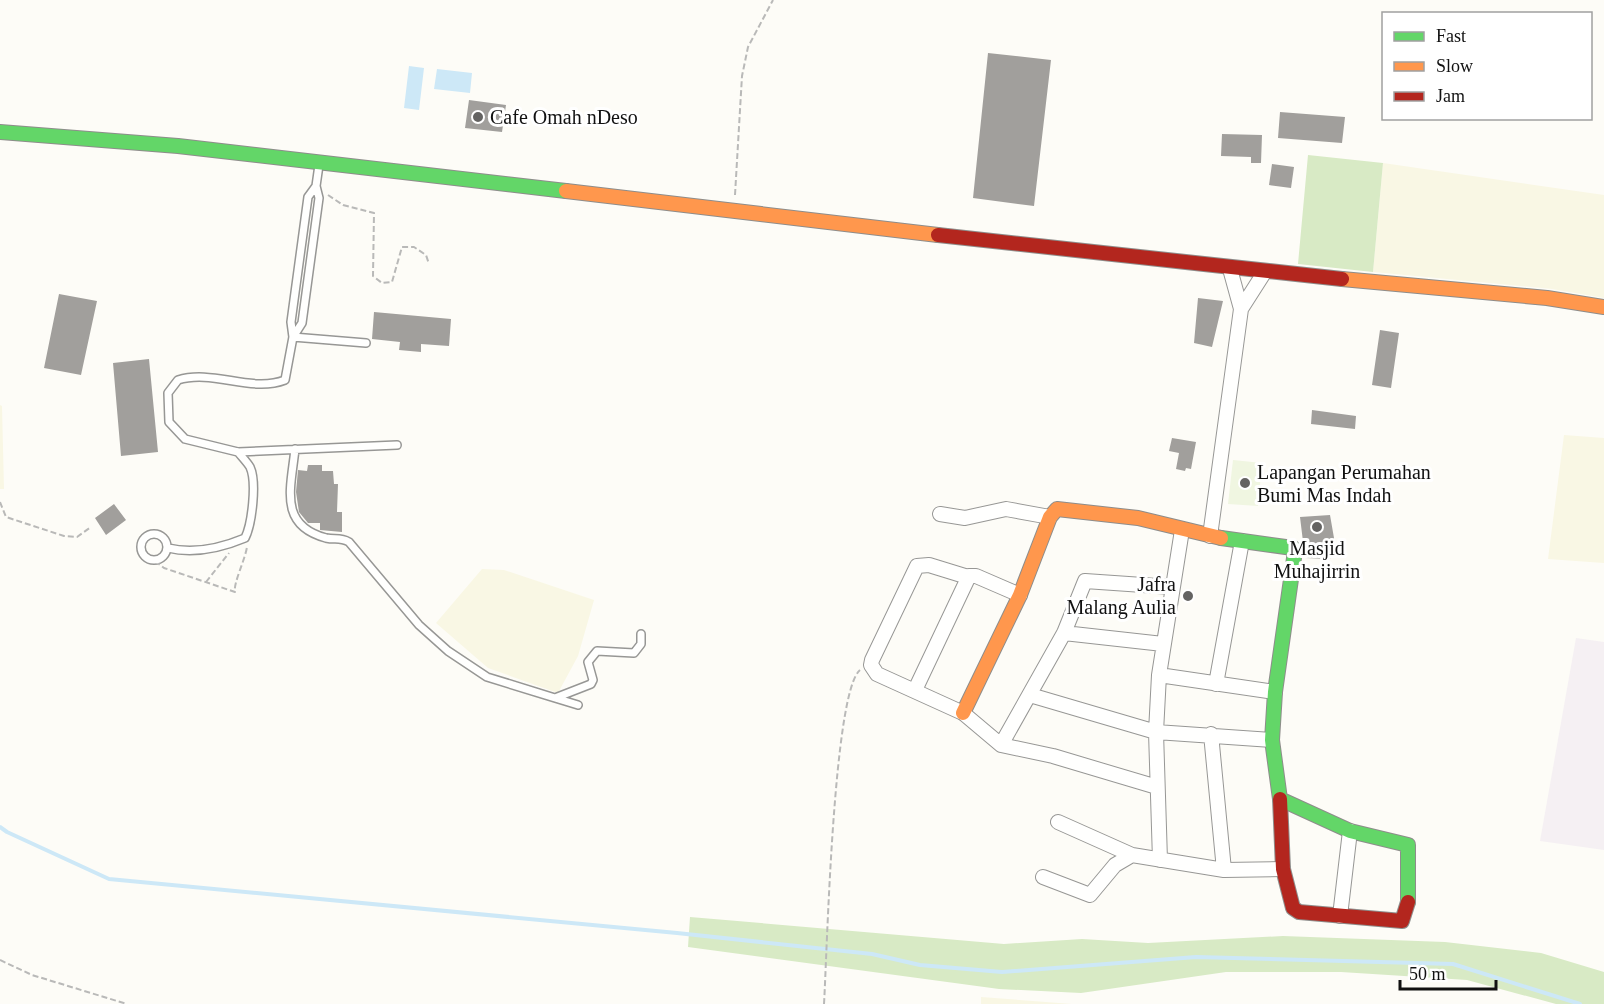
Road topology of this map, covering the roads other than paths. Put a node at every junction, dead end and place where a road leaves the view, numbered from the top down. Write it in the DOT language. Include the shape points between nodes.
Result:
graph roads {
  1 [pos="0,132"];
  2 [pos="319,165"];
  3 [pos="1230,269"];
  4 [pos="1264,273"];
  5 [pos="1604,307"];
  6 [pos="1241,309"];
  7 [pos="293,337"];
  8 [pos="366,343"];
  9 [pos="397,445"];
  10 [pos="295,449"];
  11 [pos="238,453"];
  12 [pos="940,514"];
  13 [pos="1050,517"];
  14 [pos="1182,530"];
  15 [pos="1210,536"];
  16 [pos="1242,541"];
  17 [pos="168,548"];
  18 [pos="968,577"];
  19 [pos="1172,587"];
  20 [pos="1020,595"];
  21 [pos="1064,633"];
  22 [pos="640,634"];
  23 [pos="1163,644"];
  24 [pos="1159,675"];
  25 [pos="1216,684"];
  26 [pos="915,690"];
  27 [pos="1275,692"];
  28 [pos="1030,695"];
  29 [pos="555,698"];
  30 [pos="578,705"];
  31 [pos="963,713"];
  32 [pos="1156,732"];
  33 [pos="1211,734"];
  34 [pos="1272,740"];
  35 [pos="1001,745"];
  36 [pos="1157,787"];
  37 [pos="1280,799"];
  38 [pos="1058,822"];
  39 [pos="1350,831"];
  40 [pos="1132,855"];
  41 [pos="1160,860"];
  42 [pos="1283,869"];
  43 [pos="1224,870"];
  44 [pos="1043,877"];
  45 [pos="1340,916"];
  1 -- 2 [label="street" via="178,146"];
  2 -- 3 [label="street"];
  2 -- 7 [label="lane" via="316,186 308,197 291,322"];
  3 -- 4 [label="street"];
  3 -- 6 [label="street"];
  4 -- 5 [label="street" via="1546,298"];
  4 -- 6 [label="street"];
  6 -- 15 [label="street"];
  7 -- 8 [label="lane"];
  7 -- 11 [label="lane" via="285,380 262,383 198,376 178,380 168,393 169,422 179,434 196,443"];
  9 -- 10 [label="lane"];
  10 -- 11 [label="lane"];
  10 -- 29 [label="lane" via="290,504 299,525 327,538 342,537 349,542 419,625 474,670"];
  11 -- 17 [label="lane" via="251,470 250,528 245,538 180,551"];
  12 -- 13 [label="street" via="965,518 1006,509"];
  13 -- 14 [label="street" via="1061,508 1138,518"];
  13 -- 20 [label="street"];
  14 -- 15 [label="street"];
  14 -- 19 [label="street"];
  15 -- 16 [label="street"];
  16 -- 25 [label="street"];
  16 -- 27 [label="street" via="1295,550"];
  17 -- 17 [label="lane" via="155,561 147,559 141,544 146,537 159,535"];
  18 -- 20 [label="street" via="976,576"];
  18 -- 26 [label="street"];
  18 -- 26 [label="street" via="929,565 917,566 870,666 878,674"];
  19 -- 21 [label="street" via="1085,581"];
  19 -- 23 [label="street"];
  20 -- 31 [label="street"];
  21 -- 23 [label="street"];
  21 -- 28 [label="street"];
  22 -- 29 [label="lane" via="641,644 634,653 593,654 588,662 591,684"];
  23 -- 24 [label="street"];
  24 -- 25 [label="street"];
  24 -- 32 [label="street"];
  25 -- 27 [label="street"];
  26 -- 31 [label="street"];
  27 -- 34 [label="street"];
  28 -- 32 [label="street"];
  28 -- 35 [label="street"];
  29 -- 30 [label="lane"];
  31 -- 35 [label="street"];
  32 -- 33 [label="street"];
  32 -- 36 [label="street"];
  33 -- 34 [label="street" via="1240,740"];
  33 -- 43 [label="street"];
  34 -- 37 [label="street"];
  35 -- 36 [label="street"];
  36 -- 41 [label="street"];
  37 -- 39 [label="street"];
  37 -- 42 [label="street"];
  38 -- 40 [label="street"];
  39 -- 45 [label="street"];
  39 -- 45 [label="street" via="1408,845 1408,909 1406,917 1397,922"];
  40 -- 41 [label="street"];
  40 -- 44 [label="street" via="1112,869 1090,895"];
  41 -- 43 [label="street"];
  42 -- 43 [label="street"];
  42 -- 45 [label="street" via="1293,908"];
}
